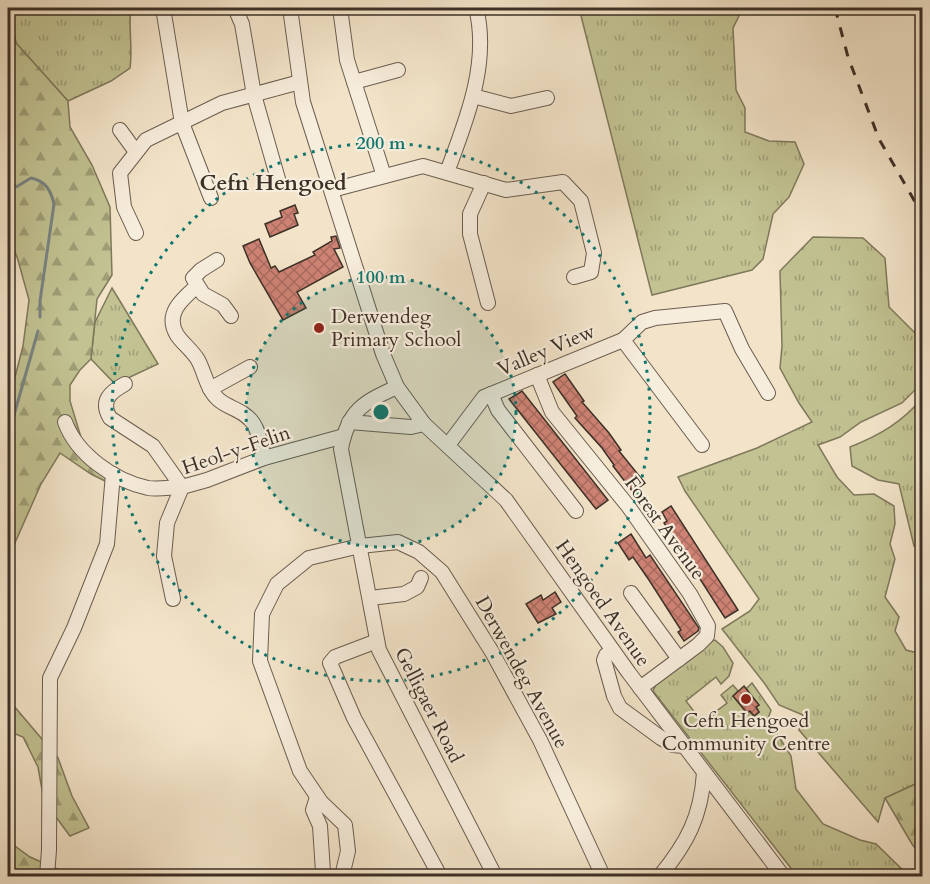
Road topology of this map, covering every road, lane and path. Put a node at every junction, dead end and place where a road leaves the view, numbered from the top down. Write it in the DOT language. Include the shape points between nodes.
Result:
graph roads {
  1 [pos="163,8"];
  2 [pos="235,8"];
  3 [pos="290,8"];
  4 [pos="340,8"];
  5 [pos="476,8"];
  6 [pos="398,70"];
  7 [pos="300,82"];
  8 [pos="354,82"];
  9 [pos="254,95"];
  10 [pos="473,96"];
  11 [pos="547,98"];
  12 [pos="182,123"];
  13 [pos="120,130"];
  14 [pos="132,157"];
  15 [pos="447,172"];
  16 [pos="384,176"];
  17 [pos="278,179"];
  18 [pos="484,183"];
  19 [pos="332,190"];
  20 [pos="211,198"];
  21 [pos="136,233"];
  22 [pos="217,260"];
  23 [pos="574,277"];
  24 [pos="198,286"];
  25 [pos="488,303"];
  26 [pos="231,316"];
  27 [pos="623,340"];
  28 [pos="250,367"];
  29 [pos="537,375"];
  30 [pos="125,384"];
  31 [pos="397,387"];
  32 [pos="210,389"];
  33 [pos="768,393"];
  34 [pos="491,394"];
  35 [pos="349,422"];
  36 [pos="65,423"];
  37 [pos="424,424"];
  38 [pos="344,436"];
  39 [pos="448,445"];
  40 [pos="702,445"];
  41 [pos="264,458"];
  42 [pos="113,474"];
  43 [pos="182,487"];
  44 [pos="576,511"];
  45 [pos="360,546"];
  46 [pos="421,578"];
  47 [pos="631,593"];
  48 [pos="370,598"];
  49 [pos="173,599"];
  50 [pos="377,641"];
  51 [pos="613,651"];
  52 [pos="679,659"];
  53 [pos="640,688"];
  54 [pos="683,746"];
  55 [pos="704,773"];
  56 [pos="317,797"];
  57 [pos="47,876"];
  58 [pos="325,876"];
  59 [pos="342,876"];
  60 [pos="440,876"];
  61 [pos="495,876"];
  62 [pos="603,876"];
  63 [pos="660,876"];
  64 [pos="783,876"];
  1 -- 12 [label="street"];
  2 -- 9 [label="street" via="242,24"];
  3 -- 7 [label="street, Hengoed Avenue"];
  4 -- 8 [label="street" via="346,60"];
  5 -- 10 [label="street" via="481,28"];
  6 -- 8 [label="street"];
  7 -- 9 [label="street"];
  7 -- 19 [label="street, Hengoed Avenue"];
  8 -- 16 [label="street"];
  9 -- 12 [label="street" via="222,103"];
  9 -- 17 [label="street"];
  10 -- 11 [label="street" via="511,106"];
  10 -- 15 [label="street"];
  12 -- 14 [label="street" via="146,140"];
  12 -- 20 [label="street"];
  13 -- 14 [label="street"];
  14 -- 21 [label="street" via="120,173 124,207"];
  15 -- 16 [label="street" via="423,166"];
  15 -- 18 [label="street"];
  16 -- 19 [label="street"];
  18 -- 23 [label="street" via="506,190 563,182 581,201 594,253 591,272"];
  18 -- 25 [label="street" via="470,214 470,234"];
  19 -- 31 [label="street, Hengoed Avenue"];
  22 -- 24 [label="street" via="201,270"];
  24 -- 26 [label="street" via="223,304"];
  24 -- 32 [label="street" via="174,310 173,322 199,362"];
  27 -- 29 [label="street, Valley View"];
  27 -- 33 [label="street" via="642,322 655,318 725,311"];
  27 -- 40 [label="street, Valley View"];
  28 -- 32 [label="street"];
  29 -- 34 [label="street, Valley View"];
  29 -- 52 [label="street, Forest Avenue" via="552,412 628,506 706,620 707,636"];
  30 -- 43 [label="street" via="105,399 107,413 153,446"];
  31 -- 35 [label="street" via="368,400"];
  31 -- 37 [label="street, Hengoed Avenue"];
  32 -- 41 [label="street" via="219,400 253,422"];
  34 -- 39 [label="street, Valley View" via="484,397"];
  34 -- 44 [label="street" via="498,410"];
  35 -- 37 [label="street" via="411,427"];
  35 -- 38 [label="street, Gelligaer Road"];
  36 -- 42 [label="street" via="83,450"];
  37 -- 39 [label="street, Hengoed Avenue"];
  38 -- 41 [label="street, Heol-y-Felin"];
  38 -- 45 [label="street, Gelligaer Road" via="342,461"];
  39 -- 51 [label="street, Hengoed Avenue" via="506,500"];
  41 -- 43 [label="street, Heol-y-Felin"];
  42 -- 43 [label="street" via="151,489"];
  42 -- 57 [label="street" via="107,544 50,678"];
  43 -- 49 [label="street, Heol-y-Felin" via="167,523 164,556"];
  45 -- 48 [label="street, Gelligaer Road"];
  45 -- 56 [label="street, Derwendeg Avenue" via="309,558 277,584 262,614 260,661 300,771"];
  45 -- 62 [label="street, Derwendeg Avenue" via="391,542 409,546 442,572 509,681"];
  46 -- 48 [label="street" via="417,587 404,594"];
  47 -- 52 [label="street"];
  48 -- 50 [label="street, Gelligaer Road"];
  50 -- 60 [label="street" via="335,657 330,663 354,718"];
  50 -- 61 [label="street, Gelligaer Road"];
  51 -- 53 [label="street, Hengoed Avenue"];
  51 -- 54 [label="street" via="604,660 620,708 661,738"];
  52 -- 53 [label="street, Forest Avenue"];
  53 -- 54 [label="street, Hengoed Avenue"];
  54 -- 55 [label="street, Hengoed Avenue"];
  55 -- 63 [label="street" via="690,834"];
  55 -- 64 [label="street, Hengoed Avenue"];
  56 -- 58 [label="street" via="313,810 320,826"];
  56 -- 59 [label="street, Derwendeg Avenue" via="345,825 348,851"];
}
